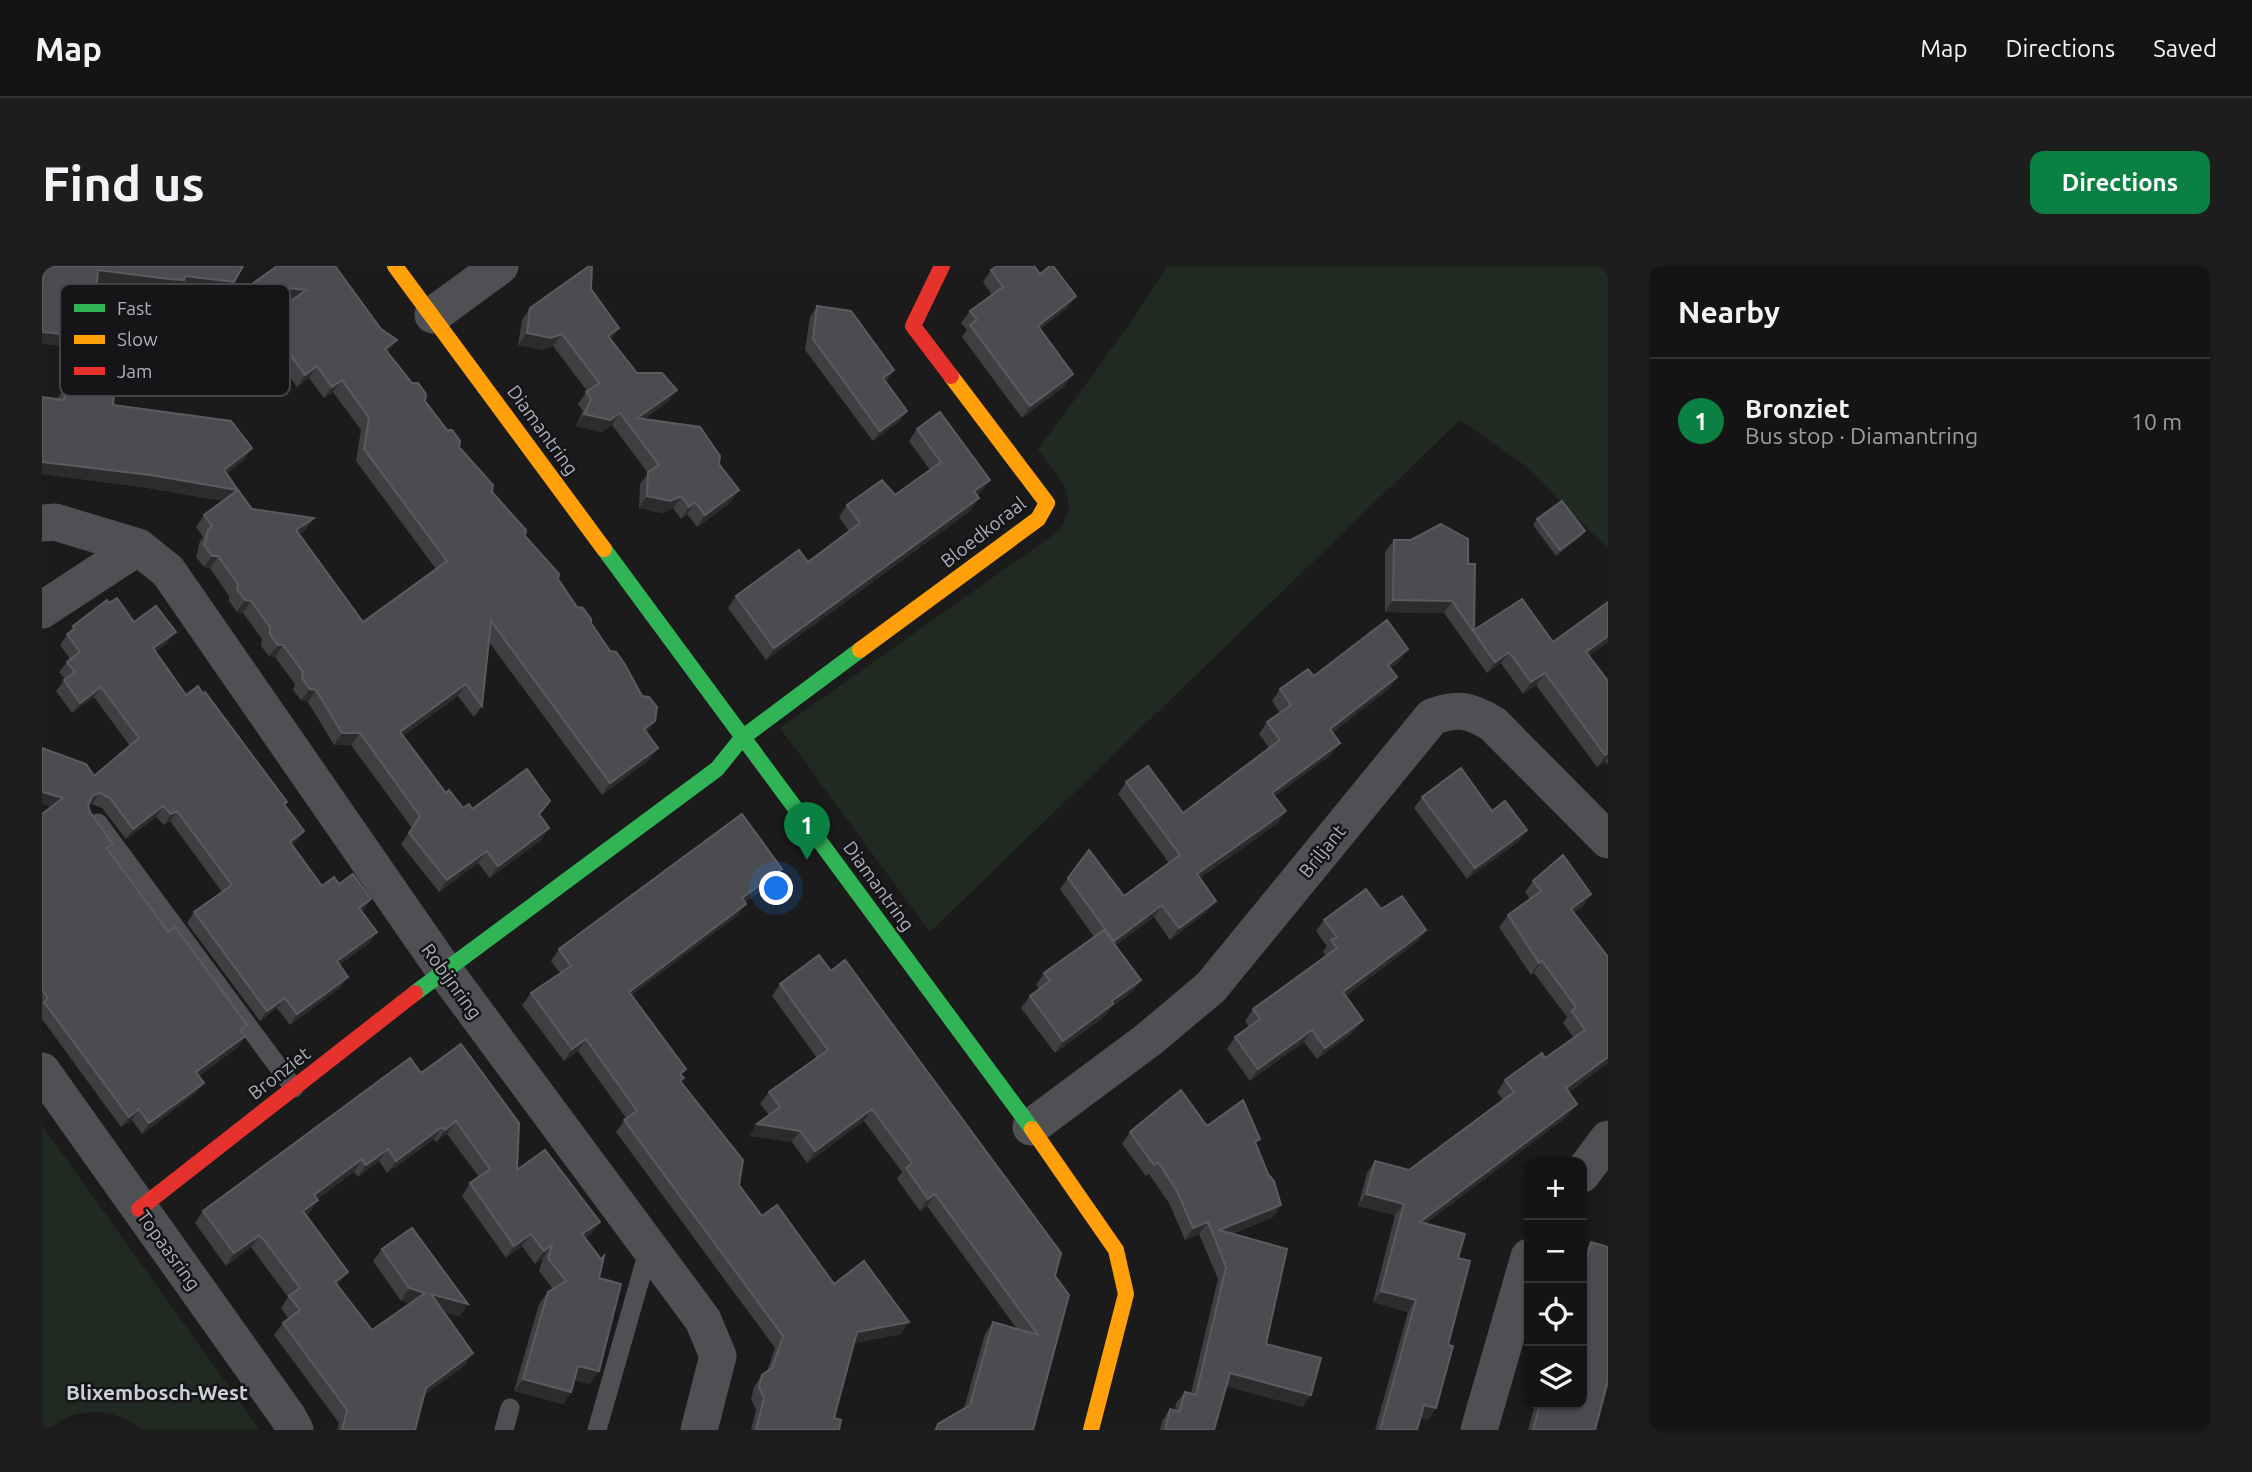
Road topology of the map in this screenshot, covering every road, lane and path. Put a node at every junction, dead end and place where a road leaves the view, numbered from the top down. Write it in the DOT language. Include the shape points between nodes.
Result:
graph roads {
  1 [pos="395,266"];
  2 [pos="499,266"];
  3 [pos="942,266"];
  4 [pos="433,315"];
  5 [pos="42,523"];
  6 [pos="138,547"];
  7 [pos="42,610"];
  8 [pos="742,738"];
  9 [pos="93,816"];
  10 [pos="1608,840"];
  11 [pos="444,970"];
  12 [pos="42,1071"];
  13 [pos="294,1088"];
  14 [pos="1031,1127"];
  15 [pos="1608,1139"];
  16 [pos="1587,1167"];
  17 [pos="139,1209"];
  18 [pos="649,1248"];
  19 [pos="1524,1273"];
  20 [pos="510,1408"];
  21 [pos="295,1430"];
  22 [pos="504,1430"];
  23 [pos="597,1430"];
  24 [pos="699,1430"];
  25 [pos="1091,1430"];
  26 [pos="1479,1430"];
  1 -- 4 [label="street, Diamantring"];
  2 -- 4 [label="street"];
  3 -- 8 [label="street, Bloedkoraal" via="913,327 1047,503 1038,519"];
  4 -- 8 [label="street, Diamantring"];
  5 -- 6 [label="street, Robijnring" via="55,522"];
  6 -- 7 [label="street"];
  6 -- 11 [label="street, Robijnring" via="168,571"];
  8 -- 11 [label="street, Bronziet" via="717,769"];
  8 -- 14 [label="street, Diamantring"];
  9 -- 13 [label="lane"];
  10 -- 14 [label="street, Briljant" via="1493,724 1471,711 1451,710 1432,716 1212,987"];
  11 -- 13 [label="street, Bronziet"];
  11 -- 18 [label="street, Robijnring"];
  12 -- 17 [label="street, Topaasring"];
  13 -- 17 [label="street, Bronziet"];
  14 -- 25 [label="street, Diamantring" via="1116,1250 1126,1294"];
  15 -- 16 [label="street"];
  17 -- 21 [label="street, Topaasring"];
  18 -- 23 [label="lane"];
  18 -- 24 [label="street, Robijnring" via="703,1320 718,1356"];
  19 -- 26 [label="street"];
  20 -- 22 [label="lane"];
}
